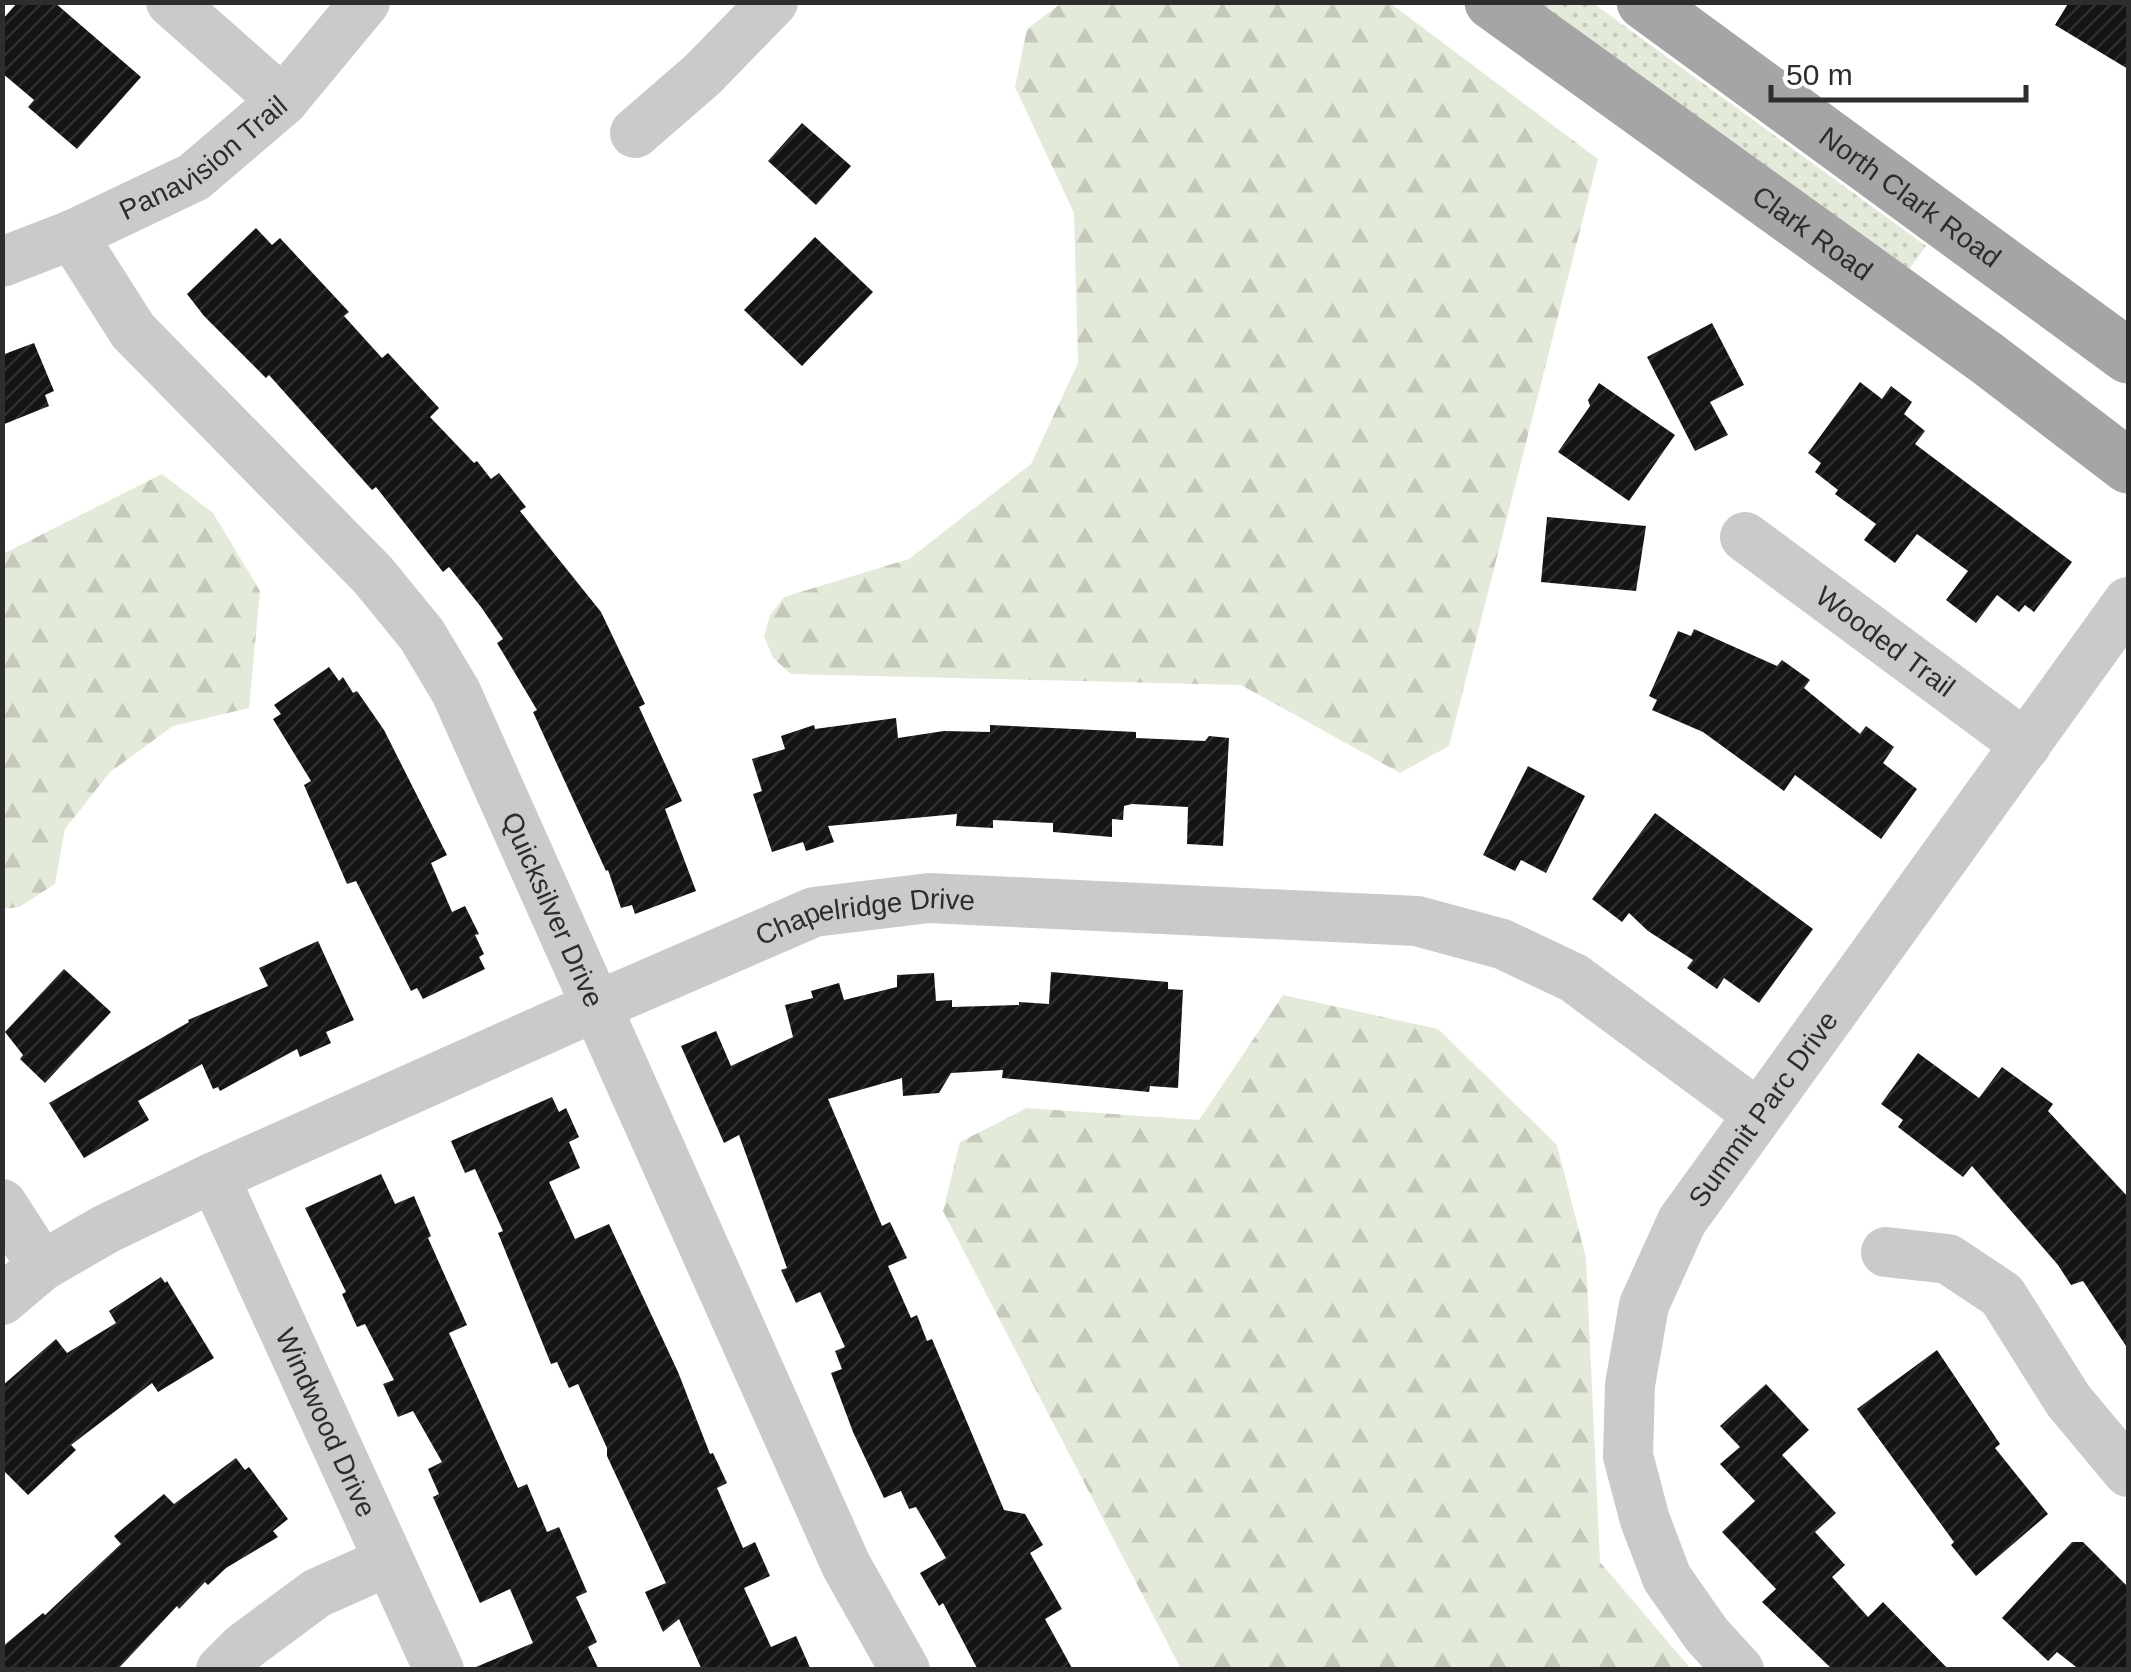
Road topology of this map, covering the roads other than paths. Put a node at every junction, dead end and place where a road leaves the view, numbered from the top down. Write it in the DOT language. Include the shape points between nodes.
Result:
graph roads {
  1 [pos="171,2"];
  2 [pos="366,2"];
  3 [pos="773,2"];
  4 [pos="1492,2"];
  5 [pos="1644,2"];
  6 [pos="284,102"];
  7 [pos="635,133"];
  8 [pos="72,236"];
  9 [pos="2,262"];
  10 [pos="2128,356"];
  11 [pos="2128,466"];
  12 [pos="1745,537"];
  13 [pos="2128,602"];
  14 [pos="2026,745"];
  15 [pos="598,1006"];
  16 [pos="1758,1114"];
  17 [pos="214,1177"];
  18 [pos="2,1204"];
  19 [pos="1886,1252"];
  20 [pos="42,1266"];
  21 [pos="2,1300"];
  22 [pos="2128,1472"];
  23 [pos="389,1560"];
  24 [pos="221,1670"];
  25 [pos="439,1670"];
  26 [pos="904,1670"];
  27 [pos="1738,1670"];
  1 -- 6 [label="street"];
  2 -- 6 [label="street, Panavision Trail"];
  3 -- 7 [label="street"];
  4 -- 11 [label="main road, Clark Road"];
  5 -- 10 [label="main road, North Clark Road"];
  6 -- 8 [label="street, Panavision Trail" via="194,177"];
  8 -- 9 [label="street, Panavision Trail"];
  8 -- 15 [label="street, Quicksilver Drive" via="133,332 373,574 422,634 456,692"];
  12 -- 14 [label="street, Wooded Trail"];
  13 -- 14 [label="street, Summit Parc Drive"];
  14 -- 16 [label="street, Summit Parc Drive"];
  15 -- 16 [label="street, Chapelridge Drive" via="814,912 930,898 1417,921 1502,944 1574,978"];
  15 -- 17 [label="street, Chapelridge Drive"];
  15 -- 26 [label="street, Quicksilver Drive" via="846,1565"];
  16 -- 27 [label="street, Summit Parc Drive" via="1682,1221 1644,1305 1630,1384 1628,1456 1645,1520 1667,1578"];
  17 -- 20 [label="street, Chapelridge Drive"];
  17 -- 23 [label="street, Windwood Drive"];
  18 -- 20 [label="street"];
  19 -- 22 [label="street" via="1948,1259 2002,1295 2068,1400"];
  20 -- 21 [label="street, Chapelridge Drive"];
  23 -- 24 [label="street" via="317,1594"];
  23 -- 25 [label="street, Windwood Drive"];
}
